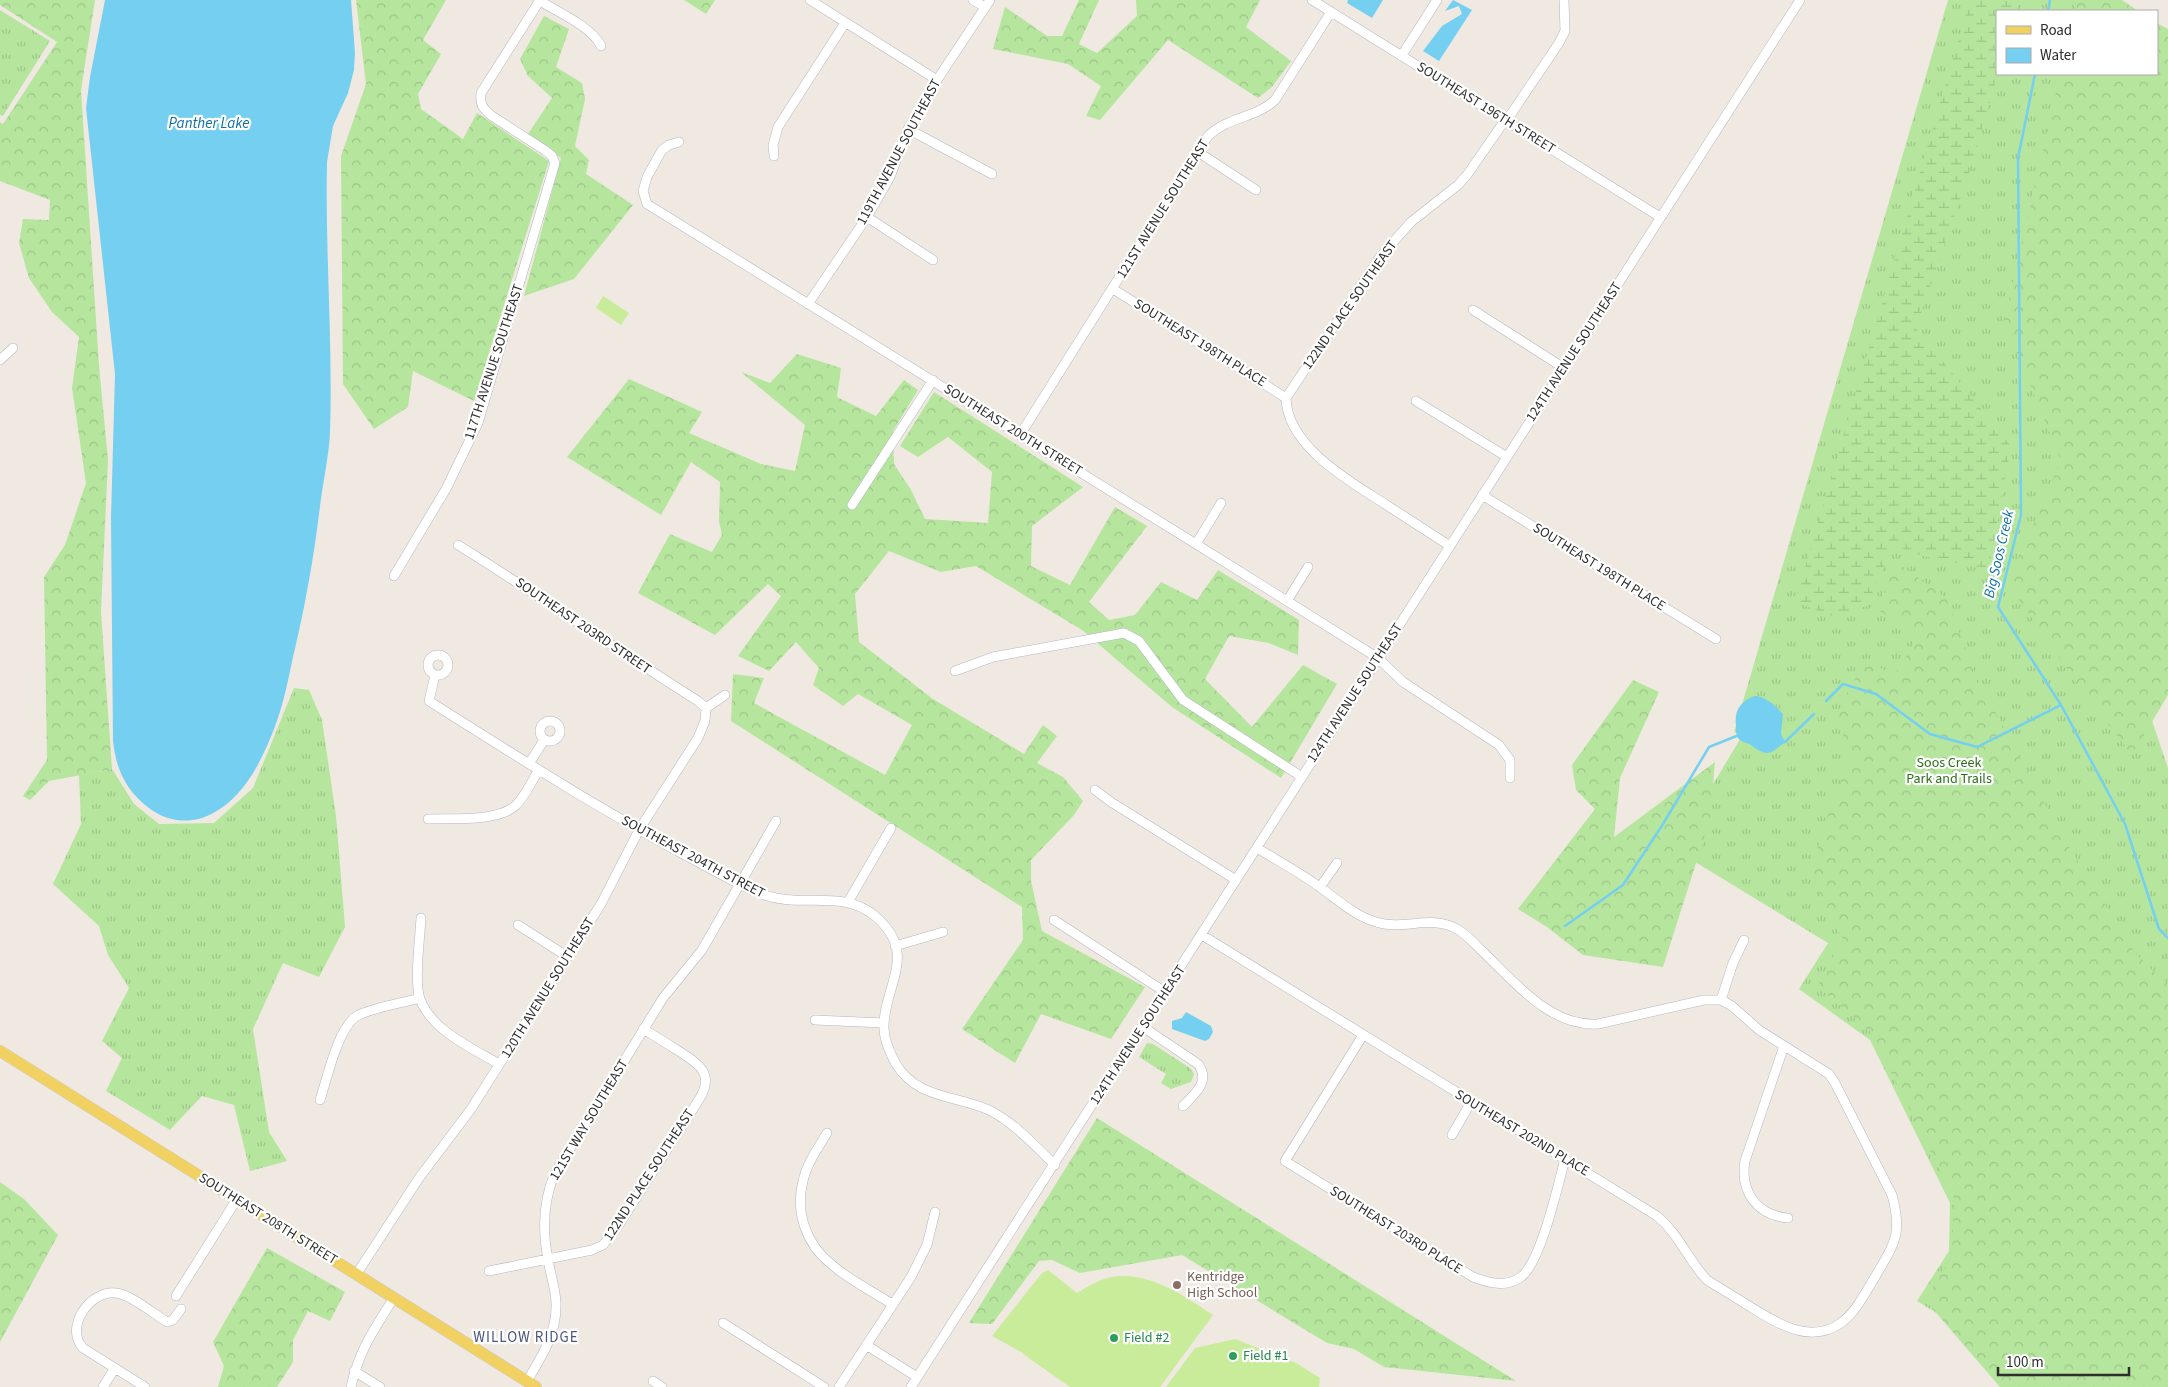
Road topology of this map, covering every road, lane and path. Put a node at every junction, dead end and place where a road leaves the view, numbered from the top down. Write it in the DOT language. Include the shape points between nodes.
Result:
graph roads {
  1 [pos="810,0"];
  2 [pos="973,0"];
  3 [pos="1312,0"];
  4 [pos="1436,0"];
  5 [pos="1564,0"];
  6 [pos="1800,0"];
  7 [pos="540,1"];
  8 [pos="987,4"];
  9 [pos="1331,12"];
  10 [pos="845,23"];
  11 [pos="601,46"];
  12 [pos="1402,55"];
  13 [pos="937,80"];
  14 [pos="1507,120"];
  15 [pos="908,129"];
  16 [pos="679,142"];
  17 [pos="1198,152"];
  18 [pos="774,156"];
  19 [pos="992,174"];
  20 [pos="1256,190"];
  21 [pos="867,217"];
  22 [pos="1660,217"];
  23 [pos="933,260"];
  24 [pos="1113,289"];
  25 [pos="808,304"];
  26 [pos="1473,310"];
  27 [pos="13,348"];
  28 [pos="0,360"];
  29 [pos="1564,368"];
  30 [pos="933,380"];
  31 [pos="1286,398"];
  32 [pos="1416,401"];
  33 [pos="1020,435"];
  34 [pos="1507,457"];
  35 [pos="1482,495"];
  36 [pos="1221,503"];
  37 [pos="852,506"];
  38 [pos="1196,544"];
  39 [pos="458,545"];
  40 [pos="1450,546"];
  41 [pos="1308,567"];
  42 [pos="394,576"];
  43 [pos="1287,601"];
  44 [pos="1716,639"];
  45 [pos="1378,658"];
  46 [pos="955,671"];
  47 [pos="435,675"];
  48 [pos="725,696"];
  49 [pos="706,708"];
  50 [pos="544,740"];
  51 [pos="529,764"];
  52 [pos="538,770"];
  53 [pos="1302,777"];
  54 [pos="1510,778"];
  55 [pos="1095,790"];
  56 [pos="428,819"];
  57 [pos="776,821"];
  58 [pos="891,828"];
  59 [pos="639,830"];
  60 [pos="1257,848"];
  61 [pos="1336,862"];
  62 [pos="1236,880"];
  63 [pos="740,884"];
  64 [pos="1320,887"];
  65 [pos="848,902"];
  66 [pos="421,918"];
  67 [pos="1054,920"];
  68 [pos="518,925"];
  69 [pos="943,932"];
  70 [pos="1202,935"];
  71 [pos="1744,940"];
  72 [pos="895,946"];
  73 [pos="568,957"];
  74 [pos="1165,992"];
  75 [pos="420,998"];
  76 [pos="1721,1000"];
  77 [pos="815,1020"];
  78 [pos="884,1023"];
  79 [pos="1143,1027"];
  80 [pos="644,1029"];
  81 [pos="1363,1035"];
  82 [pos="1784,1046"];
  83 [pos="0,1051"];
  84 [pos="500,1064"];
  85 [pos="320,1100"];
  86 [pos="1472,1102"];
  87 [pos="1183,1106"];
  88 [pos="827,1133"];
  89 [pos="1452,1135"];
  90 [pos="1565,1159"];
  91 [pos="1055,1165"];
  92 [pos="237,1199"];
  93 [pos="935,1212"];
  94 [pos="1788,1218"];
  95 [pos="548,1259"];
  96 [pos="489,1271"];
  97 [pos="356,1275"];
  98 [pos="176,1296"];
  99 [pos="393,1299"];
  100 [pos="892,1304"];
  101 [pos="181,1309"];
  102 [pos="722,1323"];
  103 [pos="866,1345"];
  104 [pos="114,1368"];
  105 [pos="354,1371"];
  106 [pos="917,1377"];
  107 [pos="653,1381"];
  108 [pos="531,1384"];
  109 [pos="103,1387"];
  110 [pos="145,1387"];
  111 [pos="351,1387"];
  112 [pos="380,1387"];
  113 [pos="662,1387"];
  114 [pos="824,1387"];
  115 [pos="838,1387"];
  116 [pos="911,1387"];
  1 -- 10 [label="street"];
  2 -- 8 [label="street"];
  3 -- 9 [label="street, SOUTHEAST 196TH STREET"];
  4 -- 12 [label="street"];
  5 -- 14 [label="street, 122ND PLACE SOUTHEAST" via="1565,31"];
  6 -- 22 [label="street, 124TH AVENUE SOUTHEAST"];
  7 -- 11 [label="street" via="587,31"];
  7 -- 42 [label="street, 117TH AVENUE SOUTHEAST" via="481,93 480,103 483,109 546,151 555,163 478,423 446,489"];
  8 -- 13 [label="street, 119TH AVENUE SOUTHEAST"];
  9 -- 12 [label="street, SOUTHEAST 196TH STREET"];
  9 -- 17 [label="street, 121ST AVENUE SOUTHEAST" via="1275,100 1264,109 1226,122 1208,136"];
  10 -- 13 [label="street"];
  10 -- 18 [label="street" via="778,128"];
  12 -- 14 [label="street, SOUTHEAST 196TH STREET"];
  13 -- 15 [label="street, 119TH AVENUE SOUTHEAST"];
  14 -- 22 [label="street, SOUTHEAST 196TH STREET"];
  14 -- 31 [label="street, 122ND PLACE SOUTHEAST" via="1458,185 1411,222 1380,257"];
  15 -- 19 [label="street"];
  15 -- 21 [label="street, 119TH AVENUE SOUTHEAST" via="890,177"];
  16 -- 25 [label="street, SOUTHEAST 200TH STREET" via="662,150 647,177 643,190 648,204"];
  17 -- 20 [label="street"];
  17 -- 24 [label="street, 121ST AVENUE SOUTHEAST"];
  21 -- 23 [label="street"];
  21 -- 25 [label="street, 119TH AVENUE SOUTHEAST"];
  22 -- 29 [label="street, 124TH AVENUE SOUTHEAST"];
  24 -- 31 [label="street, SOUTHEAST 198TH PLACE"];
  24 -- 33 [label="street, 121ST AVENUE SOUTHEAST"];
  25 -- 30 [label="street, SOUTHEAST 200TH STREET"];
  26 -- 29 [label="street"];
  27 -- 28 [label="street"];
  29 -- 34 [label="street, 124TH AVENUE SOUTHEAST"];
  30 -- 33 [label="street, SOUTHEAST 200TH STREET"];
  30 -- 37 [label="street"];
  31 -- 40 [label="street" via="1295,428 1319,457 1354,484"];
  32 -- 34 [label="street"];
  33 -- 38 [label="street, SOUTHEAST 200TH STREET"];
  34 -- 35 [label="street, 124TH AVENUE SOUTHEAST"];
  35 -- 40 [label="street, 124TH AVENUE SOUTHEAST"];
  35 -- 44 [label="street, SOUTHEAST 198TH PLACE"];
  36 -- 38 [label="street"];
  38 -- 43 [label="street, SOUTHEAST 200TH STREET"];
  39 -- 49 [label="street, SOUTHEAST 203RD STREET"];
  40 -- 45 [label="street, 124TH AVENUE SOUTHEAST"];
  41 -- 43 [label="street"];
  43 -- 45 [label="street, SOUTHEAST 200TH STREET"];
  45 -- 53 [label="street, 124TH AVENUE SOUTHEAST"];
  45 -- 54 [label="street, SOUTHEAST 200TH STREET" via="1403,682 1499,745 1510,760"];
  46 -- 53 [label="street" via="993,657 1124,633 1139,640 1177,695"];
  47 -- 51 [label="street, SOUTHEAST 204TH STREET" via="429,701"];
  48 -- 49 [label="street"];
  49 -- 59 [label="street, 120TH AVENUE SOUTHEAST" via="698,738"];
  50 -- 51 [label="street"];
  51 -- 52 [label="street, SOUTHEAST 204TH STREET"];
  52 -- 56 [label="street" via="522,798 508,810 490,816"];
  52 -- 59 [label="street, SOUTHEAST 204TH STREET"];
  53 -- 60 [label="street, 124TH AVENUE SOUTHEAST"];
  55 -- 62 [label="street"];
  57 -- 63 [label="street, 121ST WAY SOUTHEAST"];
  58 -- 65 [label="street"];
  59 -- 63 [label="street, SOUTHEAST 204TH STREET"];
  59 -- 73 [label="street, 120TH AVENUE SOUTHEAST" via="601,904"];
  60 -- 62 [label="street, 124TH AVENUE SOUTHEAST"];
  60 -- 64 [label="street"];
  61 -- 64 [label="street"];
  62 -- 70 [label="street, 124TH AVENUE SOUTHEAST"];
  63 -- 65 [label="street, SOUTHEAST 204TH STREET" via="769,897 788,901"];
  63 -- 80 [label="street, 121ST WAY SOUTHEAST" via="702,950 663,998"];
  64 -- 76 [label="street" via="1342,905 1374,922 1397,926 1437,922 1457,929 1534,999 1556,1016 1568,1020 1598,1024 1704,1000"];
  65 -- 72 [label="street, SOUTHEAST 204TH STREET" via="866,909 881,921"];
  66 -- 75 [label="street"];
  67 -- 74 [label="street"];
  68 -- 73 [label="street"];
  69 -- 72 [label="street"];
  70 -- 74 [label="street, 124TH AVENUE SOUTHEAST"];
  70 -- 81 [label="street, SOUTHEAST 202ND PLACE"];
  71 -- 76 [label="street"];
  72 -- 78 [label="street, SOUTHEAST 204TH STREET" via="898,964"];
  73 -- 84 [label="street, 120TH AVENUE SOUTHEAST"];
  74 -- 79 [label="street, 124TH AVENUE SOUTHEAST"];
  75 -- 84 [label="street" via="443,1029"];
  75 -- 85 [label="street" via="361,1014 351,1020 342,1035"];
  76 -- 82 [label="street"];
  77 -- 78 [label="street"];
  78 -- 91 [label="street, SOUTHEAST 204TH STREET" via="891,1054 912,1082 934,1094 990,1111 1009,1122"];
  79 -- 87 [label="street" via="1203,1070 1204,1078 1199,1090"];
  79 -- 91 [label="street, 124TH AVENUE SOUTHEAST"];
  80 -- 95 [label="street, 121ST WAY SOUTHEAST" via="555,1173 548,1191 544,1219"];
  80 -- 95 [label="street, 122ND PLACE SOUTHEAST" via="701,1066 706,1082 703,1092 608,1240 598,1248"];
  81 -- 86 [label="street, SOUTHEAST 202ND PLACE"];
  81 -- 90 [label="street, SOUTHEAST 203RD PLACE" via="1285,1161 1473,1277 1502,1285 1520,1278 1532,1264"];
  82 -- 90 [label="street, SOUTHEAST 202ND PLACE" via="1829,1074 1892,1195 1897,1214 1898,1229 1893,1247 1858,1304 1830,1330 1809,1333 1784,1327 1716,1286 1699,1272 1666,1224"];
  82 -- 94 [label="street" via="1743,1173 1744,1183 1754,1201 1770,1214"];
  83 -- 92 [label="main road, SOUTHEAST 208TH STREET"];
  84 -- 97 [label="street, 120TH AVENUE SOUTHEAST" via="419,1178"];
  86 -- 89 [label="street"];
  86 -- 90 [label="street, SOUTHEAST 202ND PLACE"];
  88 -- 100 [label="street" via="803,1180 800,1209 803,1224 814,1246 830,1264"];
  91 -- 106 [label="street, 124TH AVENUE SOUTHEAST"];
  92 -- 97 [label="main road, SOUTHEAST 208TH STREET"];
  92 -- 98 [label="street"];
  93 -- 100 [label="street" via="924,1252"];
  95 -- 96 [label="street, 122ND PLACE SOUTHEAST"];
  95 -- 108 [label="street, 121ST WAY SOUTHEAST" via="556,1305 553,1327"];
  97 -- 99 [label="main road, SOUTHEAST 208TH STREET"];
  99 -- 105 [label="street"];
  99 -- 108 [label="main road, SOUTHEAST 208TH STREET"];
  100 -- 103 [label="street"];
  101 -- 104 [label="street" via="173,1320 167,1322 123,1294 98,1297 89,1304 76,1328 77,1338 80,1344"];
  102 -- 114 [label="street"];
  103 -- 106 [label="street"];
  103 -- 115 [label="street"];
  104 -- 109 [label="street"];
  104 -- 110 [label="street"];
  105 -- 111 [label="street"];
  105 -- 112 [label="street"];
  106 -- 116 [label="street, 124TH AVENUE SOUTHEAST"];
  107 -- 113 [label="street"];
}
